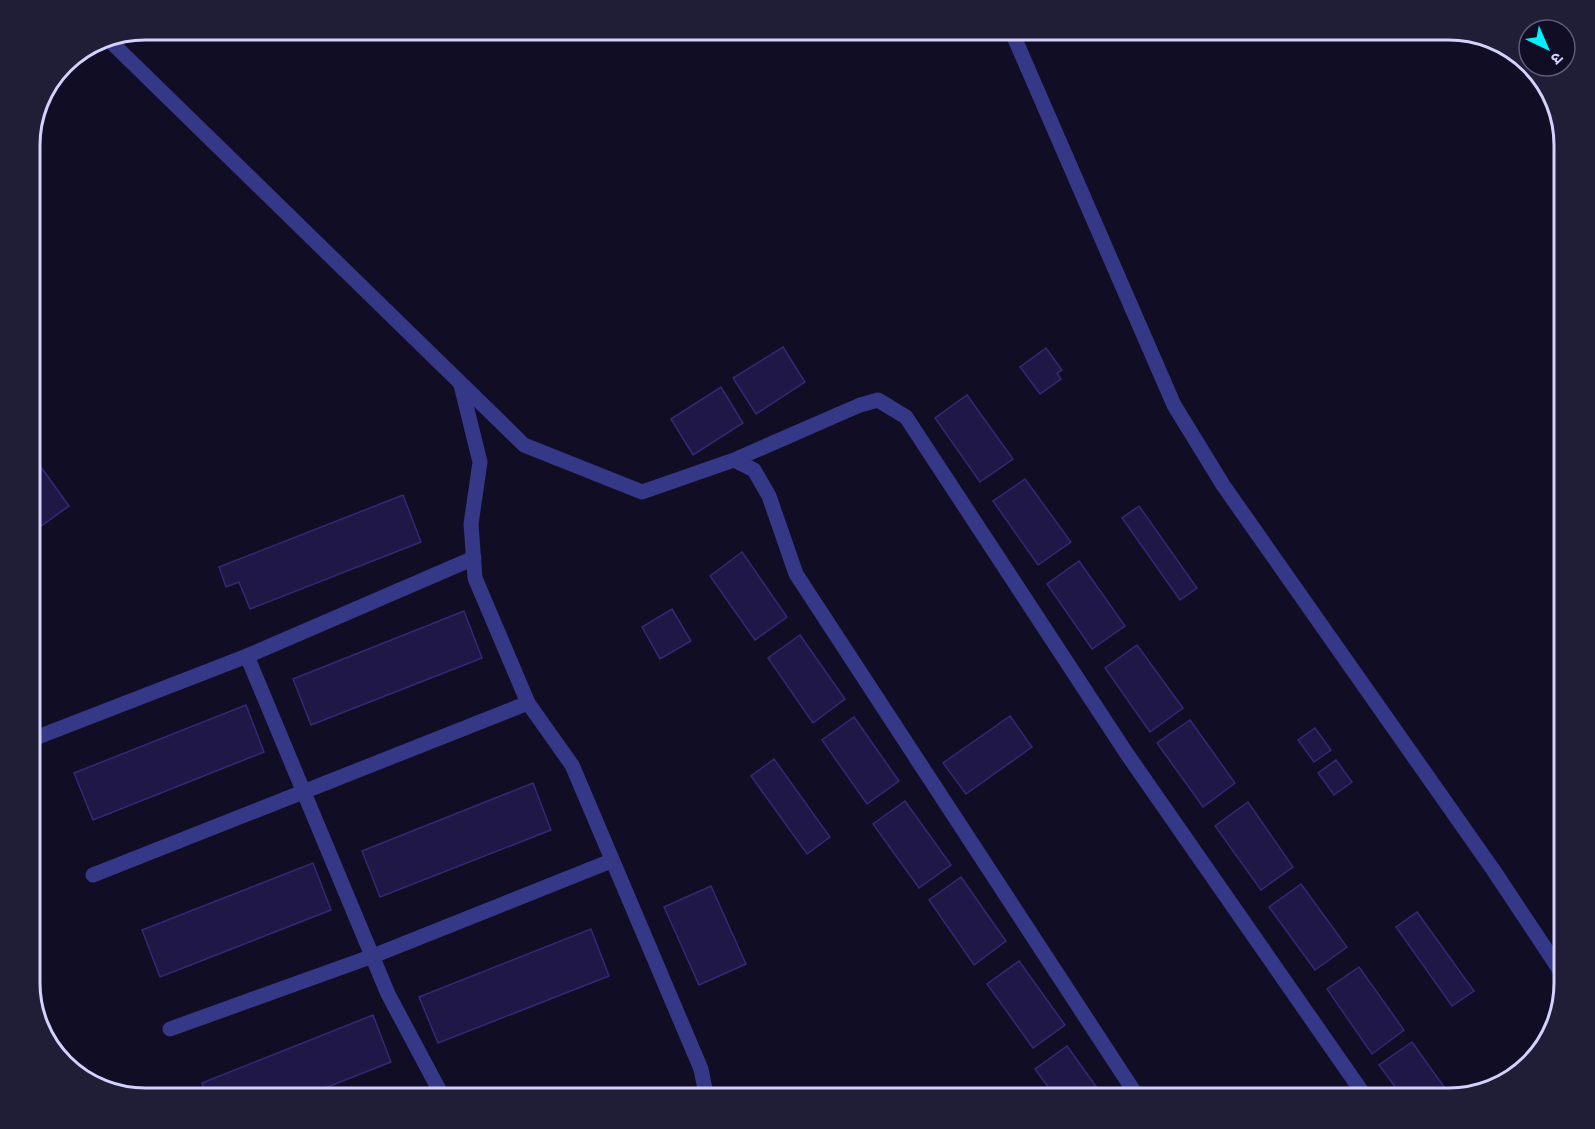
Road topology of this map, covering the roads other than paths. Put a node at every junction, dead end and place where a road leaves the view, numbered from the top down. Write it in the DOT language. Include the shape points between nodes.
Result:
graph roads {
  1 [pos="1015,40"];
  2 [pos="115,46"];
  3 [pos="461,385"];
  4 [pos="734,460"];
  5 [pos="474,558"];
  6 [pos="248,656"];
  7 [pos="528,704"];
  8 [pos="41,736"];
  9 [pos="304,793"];
  10 [pos="611,861"];
  11 [pos="93,875"];
  12 [pos="372,956"];
  13 [pos="1554,961"];
  14 [pos="170,1029"];
  15 [pos="438,1088"];
  16 [pos="705,1088"];
  17 [pos="1132,1088"];
  18 [pos="1359,1088"];
  1 -- 13 [label="street" via="1174,405 1223,485"];
  2 -- 3 [label="street"];
  3 -- 4 [label="street" via="524,445 642,492"];
  3 -- 5 [label="street" via="480,462 471,524"];
  4 -- 17 [label="street" via="754,471 769,496 796,574"];
  4 -- 18 [label="street" via="878,400 906,417 1127,754"];
  5 -- 6 [label="street"];
  5 -- 7 [label="street" via="475,578"];
  6 -- 8 [label="street"];
  6 -- 9 [label="street"];
  7 -- 9 [label="street"];
  7 -- 10 [label="street" via="572,765"];
  9 -- 11 [label="street"];
  9 -- 12 [label="street"];
  10 -- 12 [label="street"];
  10 -- 16 [label="street" via="701,1069"];
  12 -- 14 [label="street"];
  12 -- 15 [label="street"];
}
